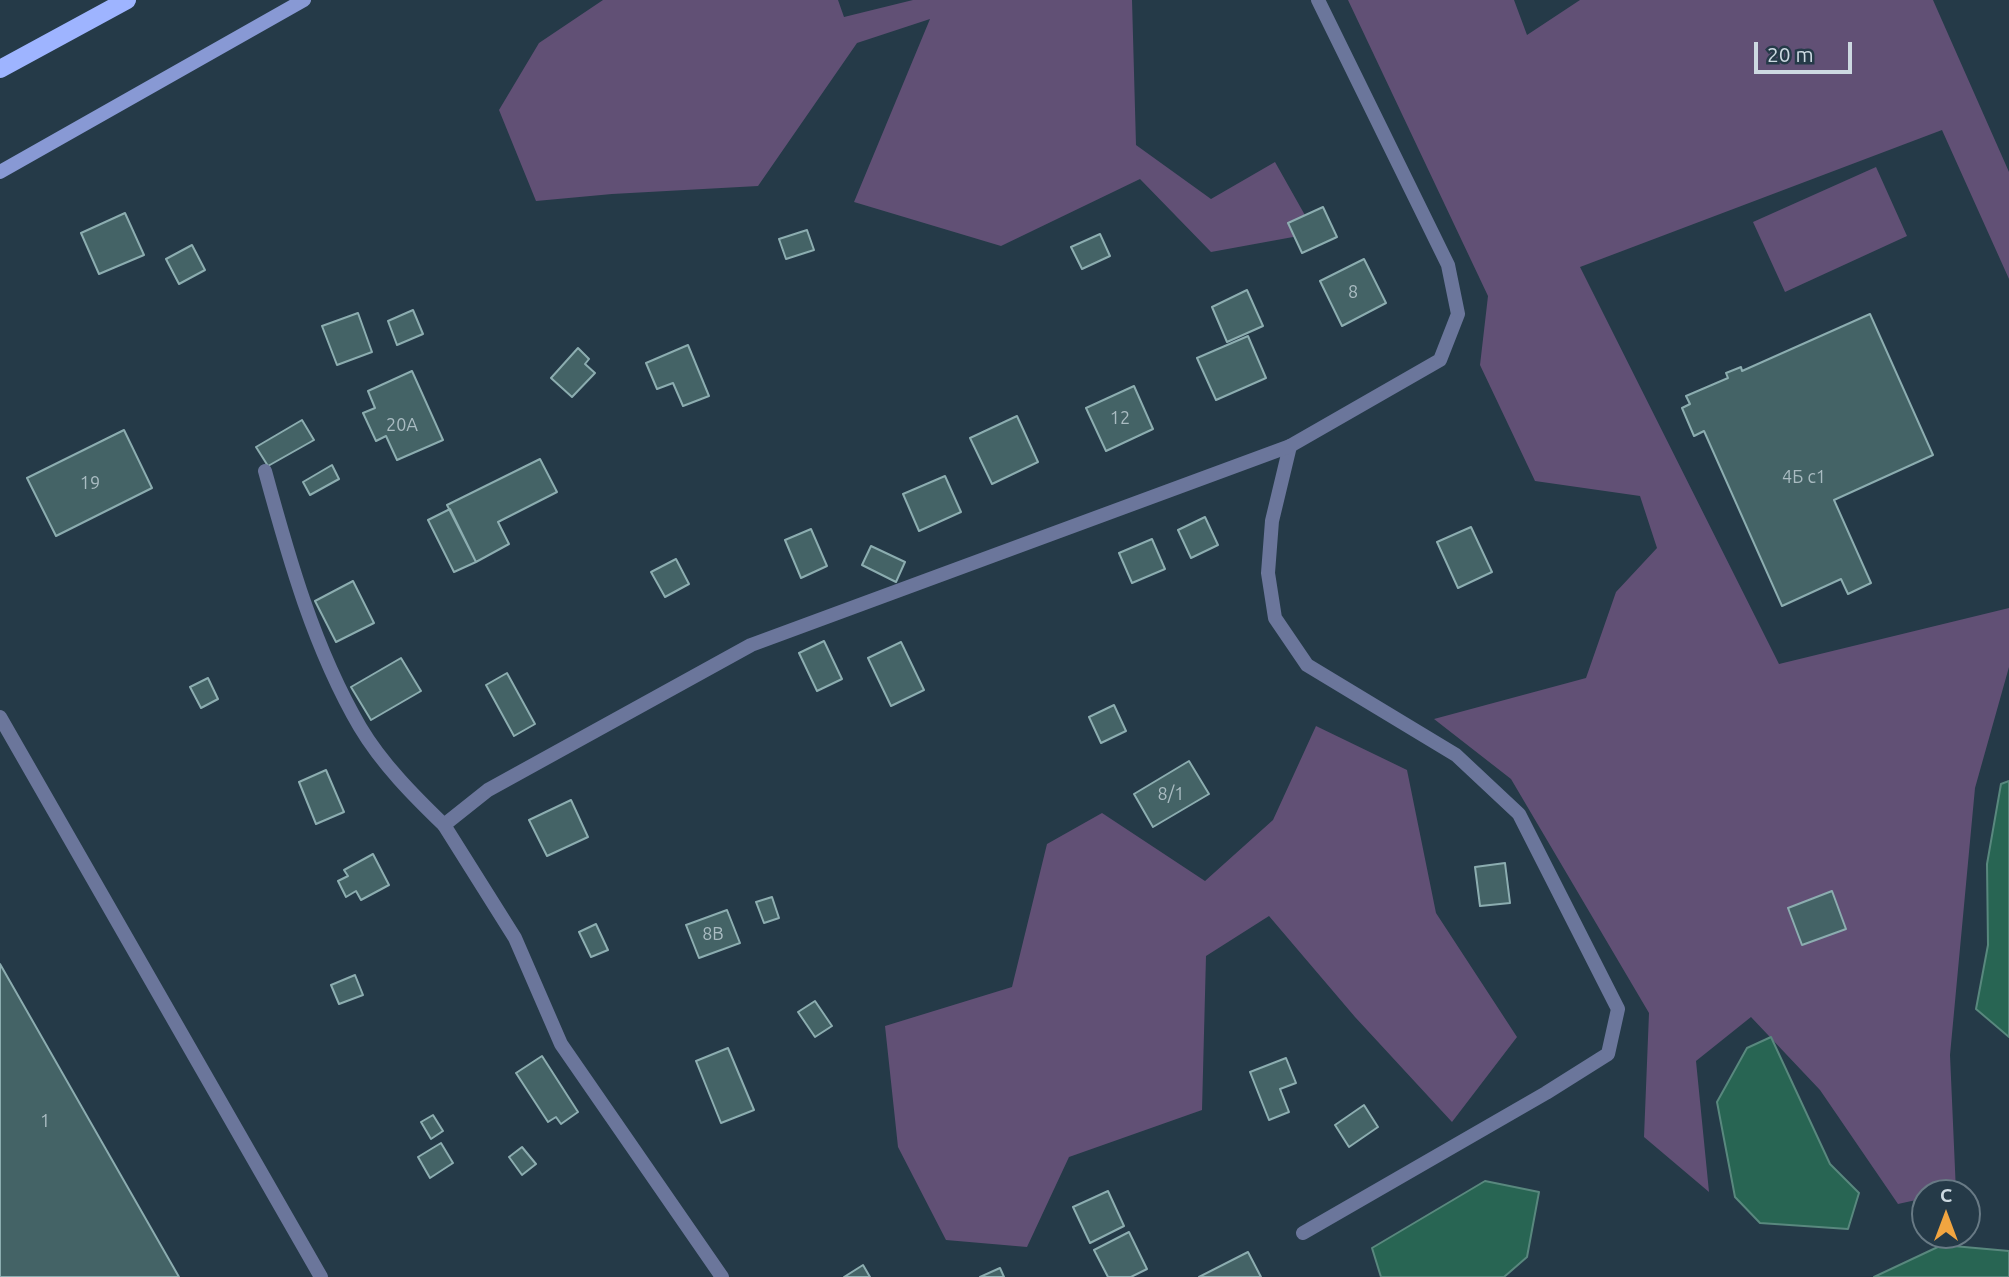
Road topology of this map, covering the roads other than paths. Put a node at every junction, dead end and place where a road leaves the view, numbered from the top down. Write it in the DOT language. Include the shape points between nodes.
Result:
graph roads {
  1 [pos="127,0"];
  2 [pos="304,0"];
  3 [pos="1318,0"];
  4 [pos="0,69"];
  5 [pos="0,172"];
  6 [pos="1290,446"];
  7 [pos="265,471"];
  8 [pos="0,717"];
  9 [pos="444,825"];
  10 [pos="1303,1233"];
  11 [pos="321,1277"];
  12 [pos="722,1277"];
  1 -- 4 [label="main road"];
  2 -- 5 [label="main road"];
  3 -- 6 [label="street" via="1448,265 1458,314 1440,360"];
  6 -- 9 [label="street" via="751,645 488,790"];
  6 -- 10 [label="street" via="1271,534 1268,573 1275,618 1307,665 1456,755 1519,814 1618,1009 1608,1054"];
  7 -- 9 [label="street" via="327,665 362,730 409,792"];
  8 -- 11 [label="street"];
  9 -- 12 [label="street" via="515,938 561,1044"];
}
